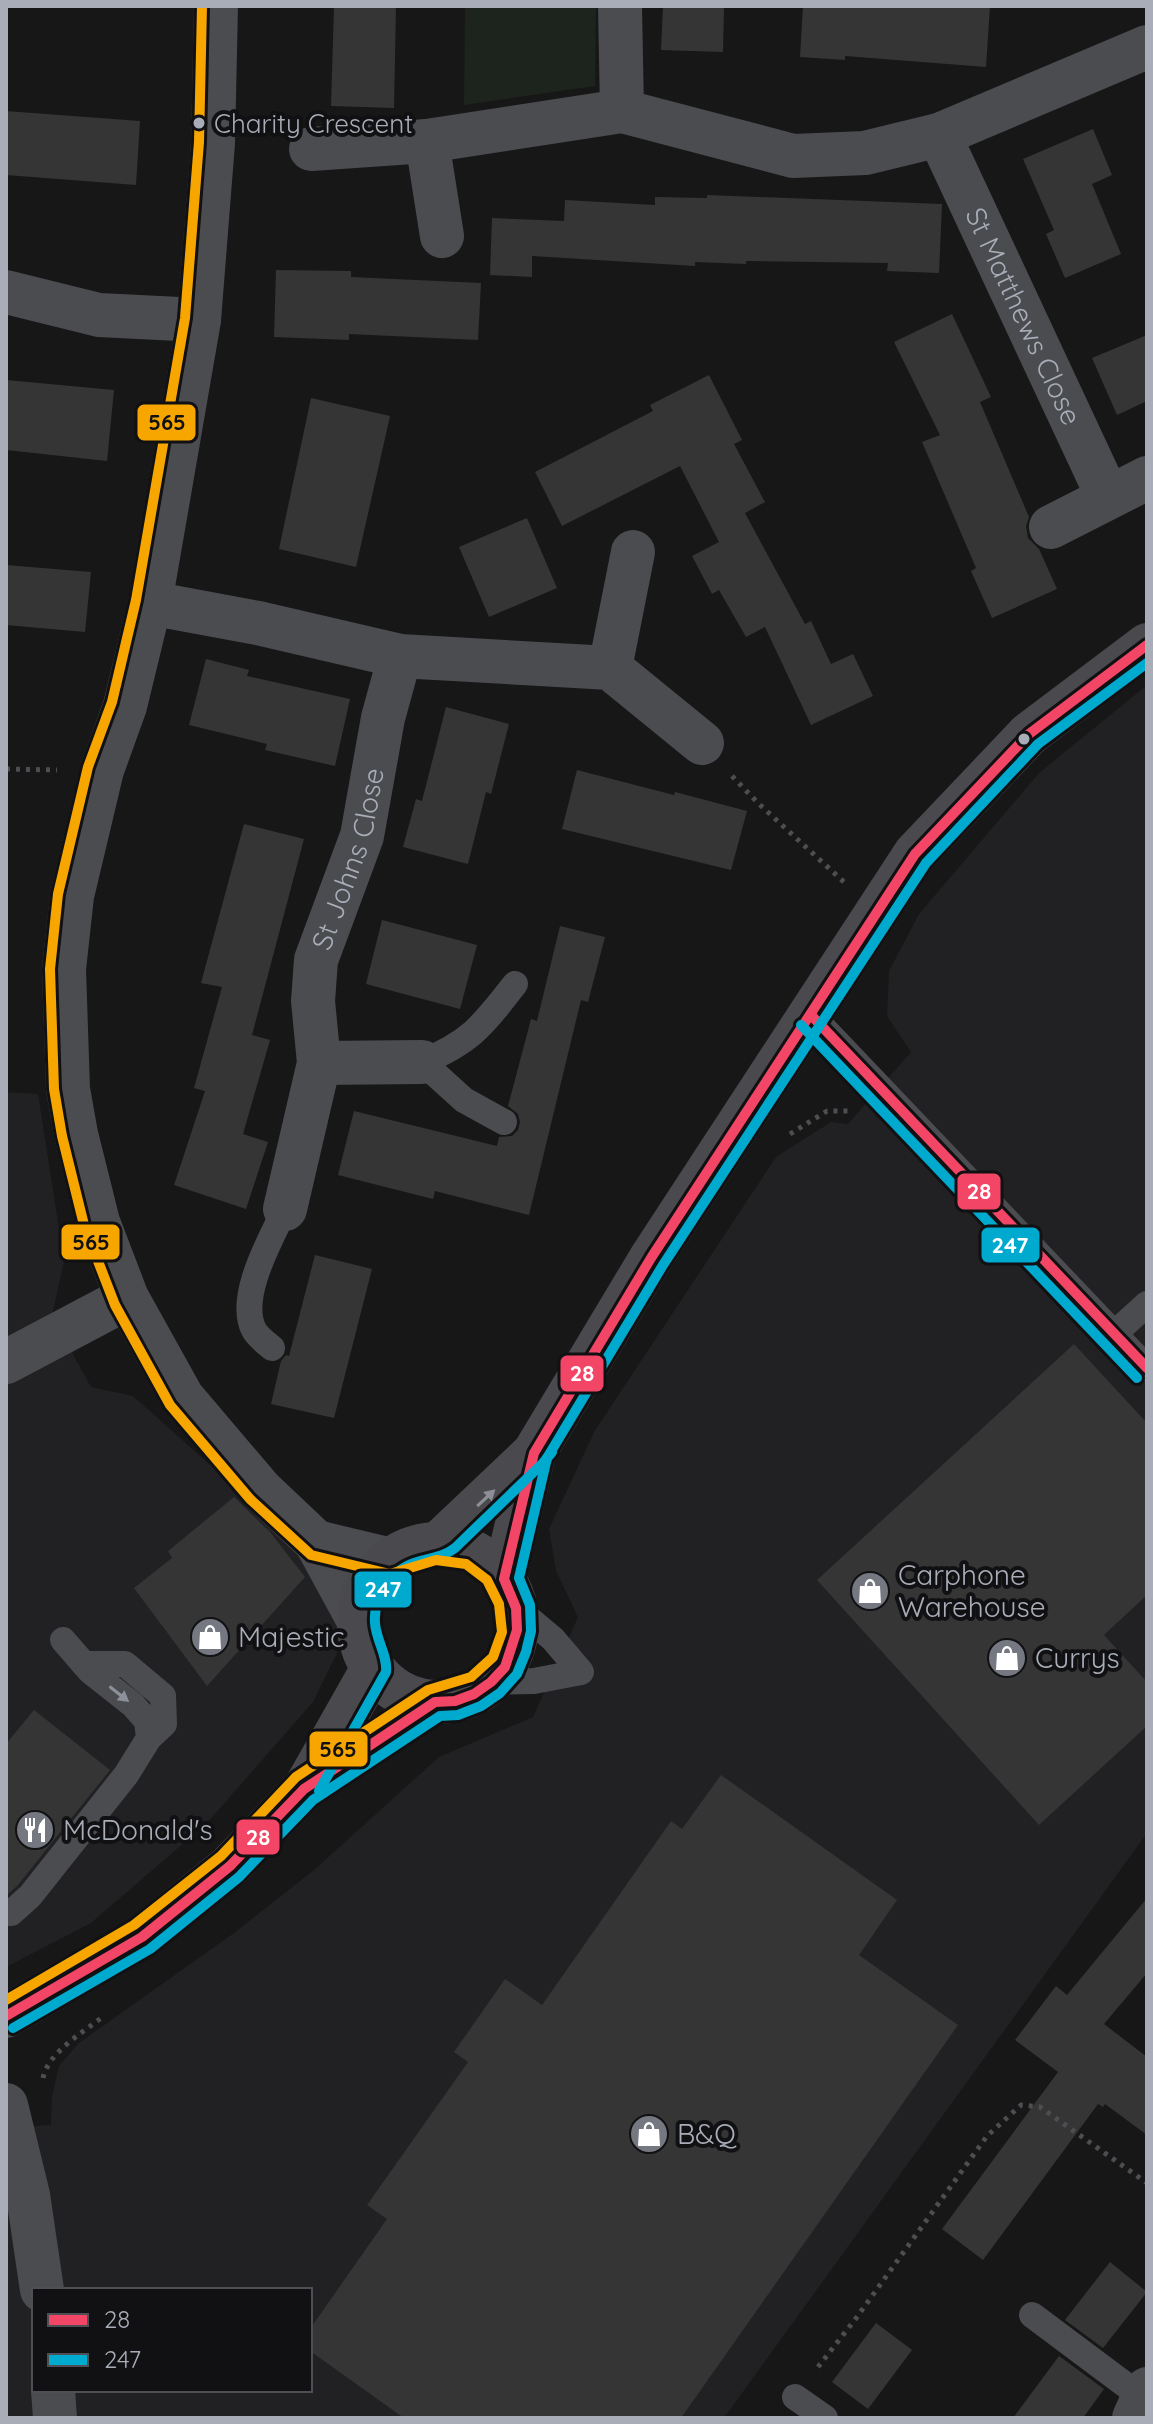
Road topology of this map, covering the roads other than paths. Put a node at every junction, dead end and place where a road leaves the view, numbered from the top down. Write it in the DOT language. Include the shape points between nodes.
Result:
graph roads {
  1 [pos="216,6"];
  2 [pos="620,6"];
  3 [pos="1147,47"];
  4 [pos="622,111"];
  5 [pos="939,135"];
  6 [pos="427,141"];
  7 [pos="311,149"];
  8 [pos="442,236"];
  9 [pos="6,292"];
  10 [pos="199,320"];
  11 [pos="1147,478"];
  12 [pos="1108,497"];
  13 [pos="1051,527"];
  14 [pos="633,552"];
  15 [pos="150,603"];
  16 [pos="1147,645"];
  17 [pos="400,656"];
  18 [pos="610,668"];
  19 [pos="702,743"];
  20 [pos="515,984"];
  21 [pos="811,1015"];
  22 [pos="422,1062"];
  23 [pos="319,1063"];
  24 [pos="504,1122"];
  25 [pos="285,1209"];
  26 [pos="127,1298"];
  27 [pos="1147,1304"];
  28 [pos="1115,1333"];
  29 [pos="272,1348"];
  30 [pos="6,1362"];
  31 [pos="1147,1368"];
  32 [pos="534,1453"];
  33 [pos="316,1542"];
  34 [pos="438,1544"];
  35 [pos="391,1560"];
  36 [pos="510,1594"];
  37 [pos="359,1621"];
  38 [pos="63,1640"];
  39 [pos="373,1668"];
  40 [pos="491,1682"];
  41 [pos="435,1702"];
  42 [pos="304,1789"];
  43 [pos="6,1913"];
  44 [pos="6,2016"];
  45 [pos="6,2105"];
  46 [pos="42,2288"];
  47 [pos="1032,2315"];
  48 [pos="53,2392"];
  49 [pos="795,2397"];
  50 [pos="1141,2402"];
  51 [pos="55,2418"];
  52 [pos="825,2418"];
  1 -- 10 [label="street" via="213,143"];
  2 -- 4 [label="street"];
  3 -- 5 [label="street"];
  4 -- 5 [label="street" via="793,156 865,153"];
  4 -- 6 [label="street"];
  5 -- 12 [label="street, St Matthews Close"];
  6 -- 7 [label="street"];
  6 -- 8 [label="street"];
  9 -- 10 [label="street" via="99,315"];
  10 -- 15 [label="street"];
  11 -- 12 [label="street"];
  12 -- 13 [label="street"];
  14 -- 18 [label="street"];
  15 -- 17 [label="street"];
  15 -- 26 [label="street" via="72,896 64,969 68,1089 76,1134 98,1222"];
  16 -- 21 [label="street" via="1029,734 915,854"];
  17 -- 18 [label="street"];
  17 -- 23 [label="street, St Johns Close" via="362,836 316,960 313,1001"];
  18 -- 19 [label="street"];
  20 -- 22 [label="lane" via="483,1026 452,1050"];
  21 -- 28 [label="lane"];
  21 -- 32 [label="street" via="651,1258"];
  22 -- 23 [label="street"];
  22 -- 24 [label="lane" via="464,1100"];
  23 -- 25 [label="street, St Johns Close"];
  25 -- 29 [label="lane" via="248,1301 254,1330"];
  26 -- 30 [label="street"];
  26 -- 33 [label="street" via="182,1397 261,1490"];
  27 -- 28 [label="lane"];
  28 -- 31 [label="lane"];
  34 -- 32 [label="street, one-way"];
  32 -- 36 [label="street"];
  33 -- 35 [label="street"];
  33 -- 37 [label="street"];
  34 -- 35 [label="street" via="412,1548"];
  34 -- 36 [label="street" via="471,1550 486,1559"];
  35 -- 37 [label="street" via="370,1581"];
  36 -- 40 [label="street" via="517,1630 505,1667"];
  36 -- 40 [label="lane" via="581,1672"];
  37 -- 39 [label="street" via="362,1646"];
  38 -- 43 [label="lane, one-way" via="84,1664 125,1664 163,1696 164,1724 30,1896"];
  39 -- 41 [label="street" via="414,1699"];
  39 -- 42 [label="street"];
  40 -- 41 [label="street" via="455,1701"];
  41 -- 42 [label="street"];
  42 -- 44 [label="street" via="230,1866 142,1937"];
  45 -- 46 [label="street" via="28,2195"];
  47 -- 50 [label="lane"];
  48 -- 51 [label="street"];
  49 -- 52 [label="lane"];
}
